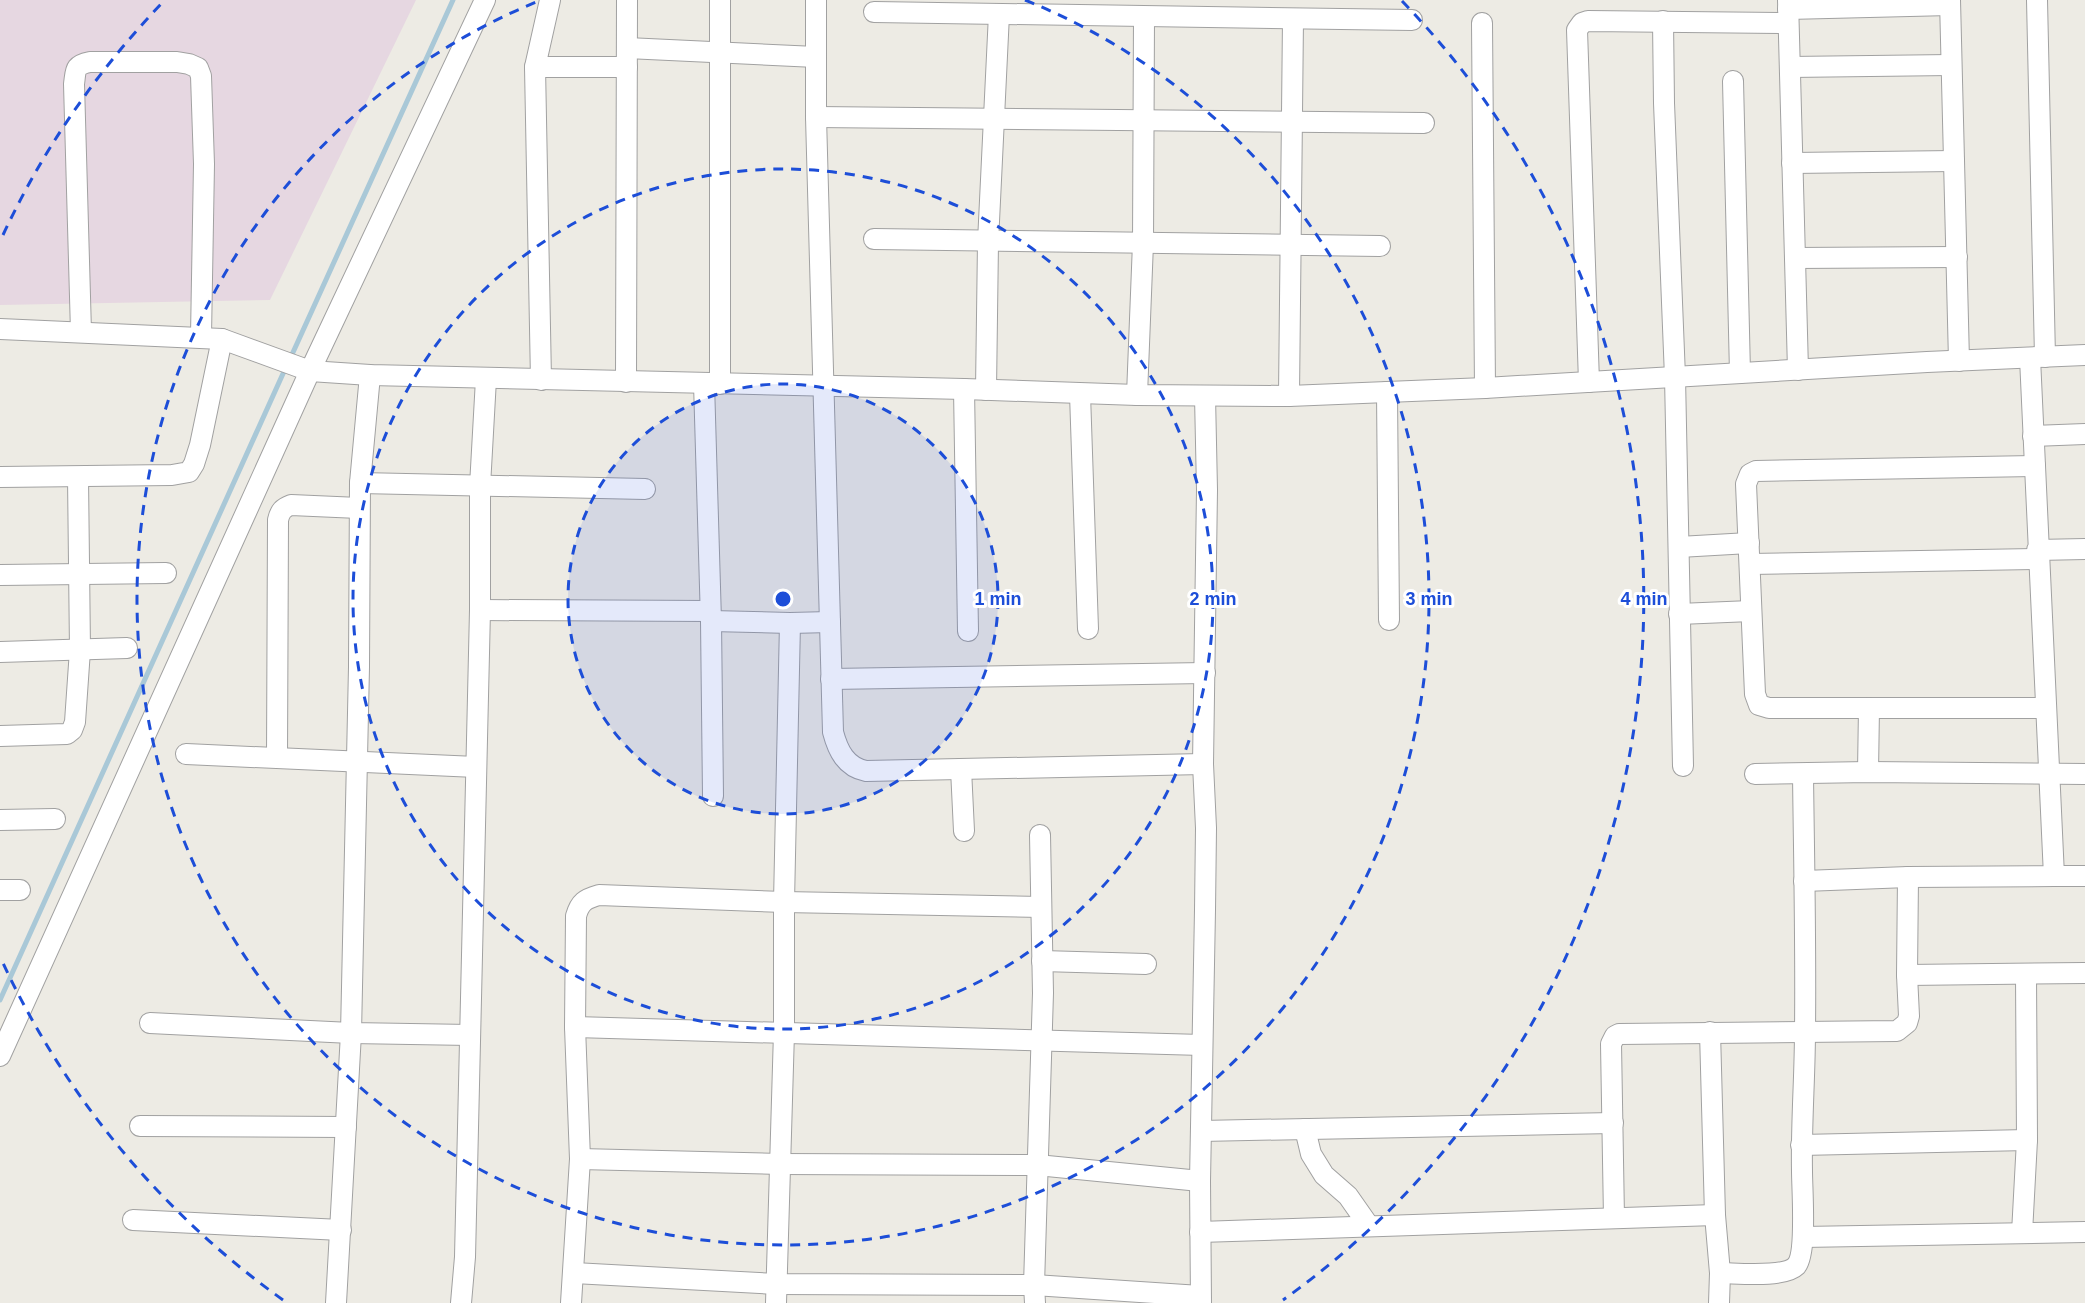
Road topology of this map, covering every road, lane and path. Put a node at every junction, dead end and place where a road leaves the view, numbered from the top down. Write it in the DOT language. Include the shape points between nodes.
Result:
graph roads {
  1 [pos="485,0"];
  2 [pos="550,0"];
  3 [pos="627,0"];
  4 [pos="720,0"];
  5 [pos="816,0"];
  6 [pos="2037,0"];
  7 [pos="1950,3"];
  8 [pos="1788,10"];
  9 [pos="874,12"];
  10 [pos="999,14"];
  11 [pos="1144,16"];
  12 [pos="1293,19"];
  13 [pos="1412,20"];
  14 [pos="1663,21"];
  15 [pos="1482,22"];
  16 [pos="720,52"];
  17 [pos="627,57"];
  18 [pos="816,57"];
  19 [pos="1951,65"];
  20 [pos="535,67"];
  21 [pos="1790,67"];
  22 [pos="1733,81"];
  23 [pos="816,117"];
  24 [pos="993,118"];
  25 [pos="1144,121"];
  26 [pos="1292,123"];
  27 [pos="1424,123"];
  28 [pos="1954,161"];
  29 [pos="1792,163"];
  30 [pos="874,239"];
  31 [pos="988,242"];
  32 [pos="1143,243"];
  33 [pos="1290,244"];
  34 [pos="1380,246"];
  35 [pos="1956,257"];
  36 [pos="1795,258"];
  37 [pos="0,329"];
  38 [pos="81,332"];
  39 [pos="201,336"];
  40 [pos="222,339"];
  41 [pos="2085,355"];
  42 [pos="2037,357"];
  43 [pos="1959,361"];
  44 [pos="306,370"];
  45 [pos="1798,370"];
  46 [pos="1740,373"];
  47 [pos="370,375"];
  48 [pos="1675,377"];
  49 [pos="486,379"];
  50 [pos="541,380"];
  51 [pos="626,382"];
  52 [pos="1589,382"];
  53 [pos="712,384"];
  54 [pos="823,386"];
  55 [pos="1485,388"];
  56 [pos="964,389"];
  57 [pos="986,390"];
  58 [pos="1387,392"];
  59 [pos="1080,394"];
  60 [pos="1137,395"];
  61 [pos="1205,396"];
  62 [pos="1289,396"];
  63 [pos="2085,434"];
  64 [pos="2033,436"];
  65 [pos="2035,466"];
  66 [pos="0,477"];
  67 [pos="78,477"];
  68 [pos="360,483"];
  69 [pos="480,486"];
  70 [pos="645,489"];
  71 [pos="359,508"];
  72 [pos="1749,543"];
  73 [pos="1679,547"];
  74 [pos="2085,549"];
  75 [pos="2038,554"];
  76 [pos="1750,564"];
  77 [pos="166,573"];
  78 [pos="79,574"];
  79 [pos="0,575"];
  80 [pos="480,610"];
  81 [pos="1751,611"];
  82 [pos="1679,614"];
  83 [pos="710,616"];
  84 [pos="1389,620"];
  85 [pos="830,622"];
  86 [pos="790,623"];
  87 [pos="1088,629"];
  88 [pos="968,631"];
  89 [pos="128,648"];
  90 [pos="80,650"];
  91 [pos="0,652"];
  92 [pos="1205,673"];
  93 [pos="831,680"];
  94 [pos="1869,708"];
  95 [pos="2045,708"];
  96 [pos="0,736"];
  97 [pos="186,754"];
  98 [pos="277,757"];
  99 [pos="355,762"];
  100 [pos="1203,764"];
  101 [pos="1683,766"];
  102 [pos="476,767"];
  103 [pos="961,768"];
  104 [pos="1868,772"];
  105 [pos="1755,774"];
  106 [pos="1803,774"];
  107 [pos="2050,774"];
  108 [pos="2085,774"];
  109 [pos="713,796"];
  110 [pos="55,819"];
  111 [pos="0,820"];
  112 [pos="964,831"];
  113 [pos="1040,835"];
  114 [pos="2054,876"];
  115 [pos="2085,876"];
  116 [pos="1908,877"];
  117 [pos="1804,881"];
  118 [pos="0,890"];
  119 [pos="20,890"];
  120 [pos="784,902"];
  121 [pos="1041,907"];
  122 [pos="1042,961"];
  123 [pos="1146,964"];
  124 [pos="2085,974"];
  125 [pos="1907,975"];
  126 [pos="2026,975"];
  127 [pos="150,1023"];
  128 [pos="574,1027"];
  129 [pos="1805,1031"];
  130 [pos="784,1032"];
  131 [pos="1710,1032"];
  132 [pos="351,1033"];
  133 [pos="470,1035"];
  134 [pos="1040,1041"];
  135 [pos="1202,1045"];
  136 [pos="0,1056"];
  137 [pos="1613,1123"];
  138 [pos="140,1126"];
  139 [pos="346,1127"];
  140 [pos="1305,1129"];
  141 [pos="1201,1131"];
  142 [pos="2027,1140"];
  143 [pos="1802,1145"];
  144 [pos="580,1159"];
  145 [pos="780,1164"];
  146 [pos="1037,1166"];
  147 [pos="1200,1180"];
  148 [pos="1715,1215"];
  149 [pos="1614,1218"];
  150 [pos="133,1220"];
  151 [pos="1369,1226"];
  152 [pos="341,1230"];
  153 [pos="1200,1232"];
  154 [pos="2085,1232"];
  155 [pos="2022,1233"];
  156 [pos="1803,1237"];
  157 [pos="574,1273"];
  158 [pos="1720,1273"];
  159 [pos="776,1293"];
  160 [pos="1034,1294"];
  161 [pos="1201,1300"];
  162 [pos="336,1303"];
  163 [pos="461,1303"];
  164 [pos="571,1303"];
  165 [pos="1719,1303"];
  1 -- 44 [label="street"];
  2 -- 20 [label="street"];
  3 -- 17 [label="street"];
  4 -- 16 [label="street"];
  5 -- 18 [label="street"];
  6 -- 42 [label="street"];
  7 -- 8 [label="street"];
  7 -- 19 [label="street"];
  8 -- 14 [label="street"];
  8 -- 21 [label="street"];
  9 -- 10 [label="street"];
  10 -- 11 [label="street"];
  10 -- 24 [label="street"];
  11 -- 12 [label="street"];
  11 -- 25 [label="street"];
  12 -- 13 [label="street"];
  12 -- 26 [label="street"];
  14 -- 48 [label="street"];
  14 -- 52 [label="street" via="1588,21 1577,30"];
  15 -- 55 [label="street"];
  16 -- 17 [label="street"];
  16 -- 18 [label="street"];
  16 -- 53 [label="street"];
  17 -- 20 [label="street"];
  17 -- 51 [label="street"];
  18 -- 23 [label="street"];
  19 -- 21 [label="street"];
  19 -- 28 [label="street"];
  20 -- 50 [label="street"];
  21 -- 29 [label="street"];
  22 -- 46 [label="street"];
  23 -- 24 [label="street"];
  23 -- 54 [label="street"];
  24 -- 25 [label="street"];
  24 -- 31 [label="street"];
  25 -- 26 [label="street"];
  25 -- 32 [label="street"];
  26 -- 27 [label="street"];
  26 -- 33 [label="street"];
  28 -- 29 [label="street"];
  28 -- 35 [label="street"];
  29 -- 36 [label="street"];
  30 -- 31 [label="street"];
  31 -- 32 [label="street"];
  31 -- 57 [label="street"];
  32 -- 33 [label="street"];
  32 -- 60 [label="street"];
  33 -- 34 [label="street"];
  33 -- 62 [label="street"];
  35 -- 36 [label="street"];
  35 -- 43 [label="street"];
  36 -- 45 [label="street"];
  37 -- 38 [label="street"];
  38 -- 39 [label="street"];
  38 -- 39 [label="street" via="76,68 90,62 177,62 198,68 201,76"];
  39 -- 40 [label="street"];
  40 -- 44 [label="street"];
  40 -- 67 [label="street" via="200,445 189,472"];
  41 -- 42 [label="street"];
  42 -- 43 [label="street"];
  42 -- 64 [label="street"];
  43 -- 45 [label="street"];
  44 -- 47 [label="street"];
  44 -- 136 [label="street"];
  45 -- 46 [label="street"];
  46 -- 48 [label="street"];
  47 -- 49 [label="street"];
  47 -- 68 [label="street"];
  48 -- 52 [label="street"];
  48 -- 73 [label="street"];
  49 -- 50 [label="street"];
  49 -- 69 [label="street"];
  50 -- 51 [label="street"];
  51 -- 53 [label="street"];
  52 -- 55 [label="street"];
  53 -- 54 [label="street"];
  53 -- 83 [label="street"];
  54 -- 56 [label="street"];
  54 -- 85 [label="street"];
  55 -- 58 [label="street"];
  56 -- 57 [label="street"];
  56 -- 88 [label="street"];
  57 -- 59 [label="street"];
  58 -- 62 [label="street"];
  58 -- 84 [label="street"];
  59 -- 60 [label="street"];
  59 -- 87 [label="street"];
  60 -- 61 [label="street"];
  61 -- 62 [label="street"];
  61 -- 92 [label="street"];
  63 -- 64 [label="street"];
  64 -- 65 [label="street"];
  65 -- 72 [label="street" via="1756,471 1747,478"];
  65 -- 75 [label="street"];
  66 -- 67 [label="street"];
  67 -- 78 [label="street"];
  68 -- 69 [label="street"];
  68 -- 71 [label="street"];
  69 -- 70 [label="street"];
  69 -- 80 [label="street"];
  71 -- 98 [label="street" via="291,505 279,513"];
  71 -- 99 [label="street"];
  72 -- 73 [label="street"];
  72 -- 76 [label="street"];
  73 -- 82 [label="street"];
  74 -- 75 [label="street"];
  75 -- 76 [label="street"];
  75 -- 95 [label="street"];
  76 -- 81 [label="street"];
  77 -- 78 [label="street"];
  78 -- 79 [label="street"];
  78 -- 90 [label="street"];
  80 -- 83 [label="street"];
  80 -- 102 [label="street"];
  81 -- 82 [label="street"];
  81 -- 94 [label="street" via="1755,694 1759,705"];
  82 -- 101 [label="street"];
  83 -- 86 [label="street"];
  83 -- 109 [label="street"];
  85 -- 86 [label="street"];
  85 -- 93 [label="street"];
  86 -- 120 [label="street"];
  89 -- 90 [label="street"];
  90 -- 91 [label="street"];
  90 -- 96 [label="street" via="78,702 72,730 59,735"];
  92 -- 93 [label="street"];
  92 -- 100 [label="street"];
  93 -- 103 [label="street" via="833,732 841,753 855,769"];
  94 -- 95 [label="street"];
  94 -- 104 [label="street"];
  95 -- 107 [label="street"];
  97 -- 98 [label="street"];
  98 -- 99 [label="street"];
  99 -- 102 [label="street"];
  99 -- 132 [label="street"];
  100 -- 103 [label="street"];
  100 -- 135 [label="street" via="1206,828"];
  102 -- 133 [label="street"];
  103 -- 112 [label="street"];
  104 -- 106 [label="street"];
  104 -- 107 [label="street"];
  105 -- 106 [label="street"];
  106 -- 117 [label="street"];
  107 -- 108 [label="street"];
  107 -- 114 [label="street"];
  110 -- 111 [label="street"];
  113 -- 121 [label="street"];
  114 -- 115 [label="street"];
  114 -- 116 [label="street"];
  116 -- 117 [label="street"];
  116 -- 125 [label="street"];
  117 -- 129 [label="street"];
  118 -- 119 [label="street"];
  120 -- 121 [label="street"];
  120 -- 128 [label="street" via="599,895 587,898 579,905 576,916"];
  120 -- 130 [label="street"];
  121 -- 122 [label="street"];
  122 -- 123 [label="street"];
  122 -- 134 [label="street"];
  124 -- 126 [label="street"];
  125 -- 126 [label="street"];
  125 -- 129 [label="street" via="1909,1016 1903,1028"];
  126 -- 142 [label="street"];
  127 -- 132 [label="street"];
  128 -- 130 [label="street"];
  128 -- 144 [label="street"];
  129 -- 131 [label="street"];
  129 -- 143 [label="street"];
  130 -- 134 [label="street"];
  130 -- 145 [label="street"];
  131 -- 137 [label="street" via="1615,1036 1611,1044"];
  131 -- 148 [label="street"];
  132 -- 133 [label="street"];
  132 -- 139 [label="street"];
  133 -- 163 [label="street"];
  134 -- 135 [label="street"];
  134 -- 146 [label="street"];
  135 -- 141 [label="street"];
  137 -- 140 [label="street"];
  137 -- 149 [label="street"];
  138 -- 139 [label="street"];
  139 -- 152 [label="street"];
  140 -- 141 [label="street"];
  140 -- 151 [label="street" via="1311,1154 1324,1175 1348,1196"];
  141 -- 147 [label="street"];
  142 -- 143 [label="street"];
  142 -- 155 [label="street"];
  143 -- 156 [label="street"];
  144 -- 145 [label="street"];
  144 -- 157 [label="street"];
  145 -- 146 [label="street"];
  145 -- 159 [label="street"];
  146 -- 147 [label="street"];
  146 -- 160 [label="street"];
  147 -- 153 [label="street"];
  148 -- 149 [label="street"];
  148 -- 158 [label="street"];
  149 -- 151 [label="street"];
  150 -- 152 [label="street"];
  151 -- 153 [label="street"];
  152 -- 162 [label="street"];
  153 -- 161 [label="street"];
  154 -- 155 [label="street"];
  155 -- 156 [label="street"];
  156 -- 158 [label="street" via="1801,1257 1787,1271"];
  157 -- 159 [label="street"];
  157 -- 164 [label="street"];
  158 -- 165 [label="street"];
  159 -- 160 [label="street"];
  160 -- 161 [label="street"];
}
